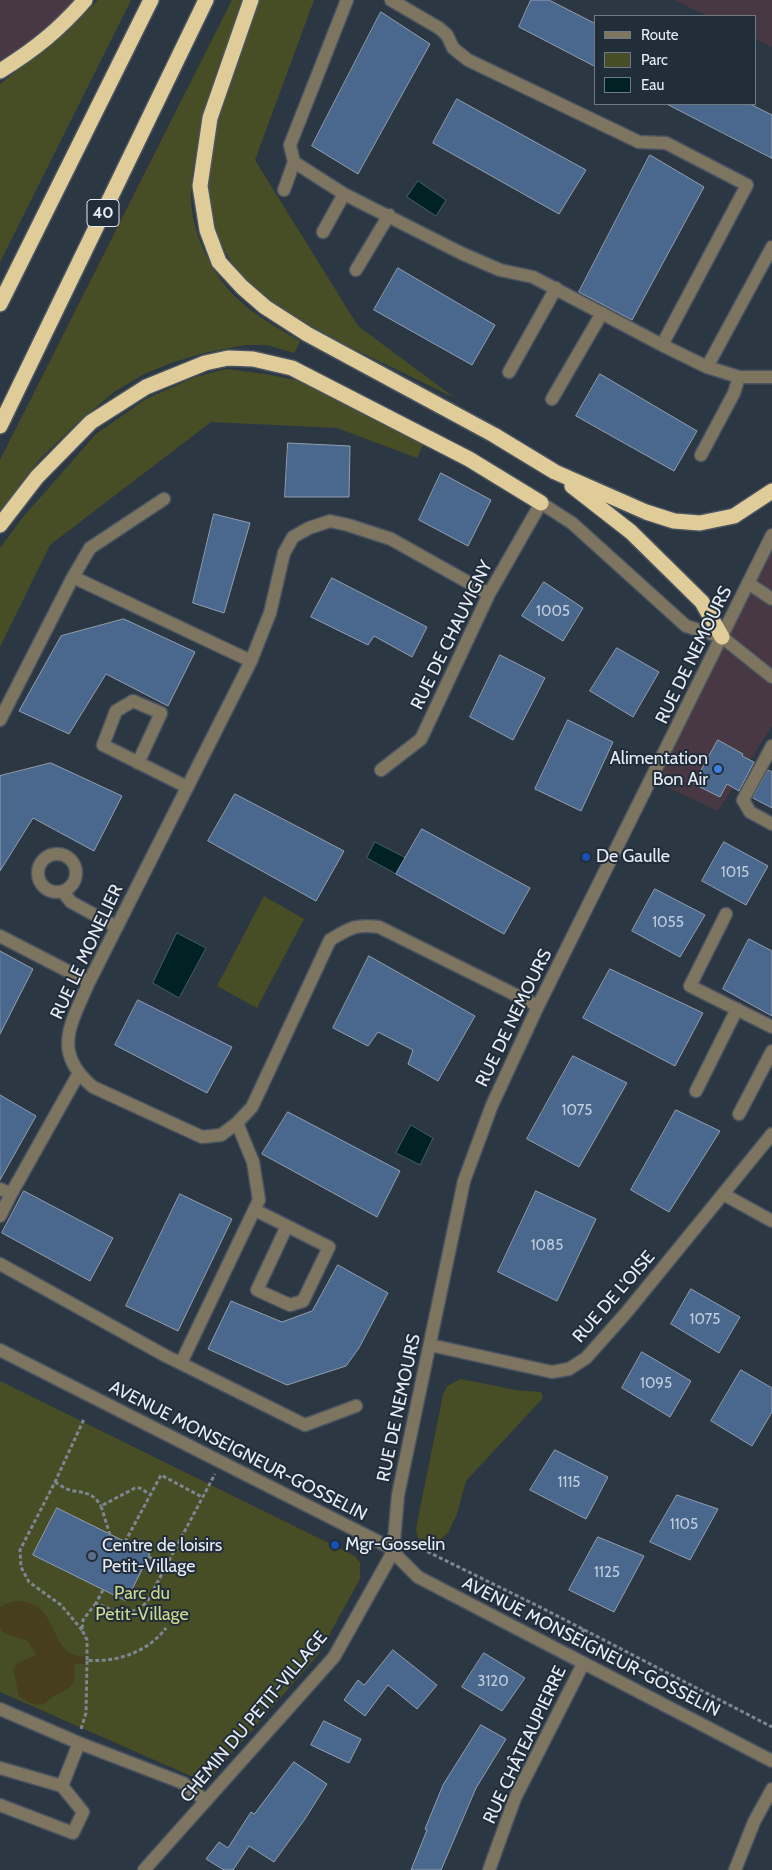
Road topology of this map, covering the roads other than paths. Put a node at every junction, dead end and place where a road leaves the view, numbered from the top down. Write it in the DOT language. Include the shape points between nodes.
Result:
graph roads {
  1 [pos="85,0"];
  2 [pos="151,0"];
  3 [pos="206,0"];
  4 [pos="251,0"];
  5 [pos="347,0"];
  6 [pos="391,0"];
  7 [pos="0,71"];
  8 [pos="294,162"];
  9 [pos="284,190"];
  10 [pos="344,194"];
  11 [pos="389,215"];
  12 [pos="323,232"];
  13 [pos="772,247"];
  14 [pos="356,270"];
  15 [pos="556,288"];
  16 [pos="0,304"];
  17 [pos="602,313"];
  18 [pos="662,345"];
  19 [pos="706,367"];
  20 [pos="509,372"];
  21 [pos="739,377"];
  22 [pos="772,377"];
  23 [pos="552,399"];
  24 [pos="0,426"];
  25 [pos="701,454"];
  26 [pos="555,472"];
  27 [pos="772,491"];
  28 [pos="164,500"];
  29 [pos="541,503"];
  30 [pos="0,525"];
  31 [pos="772,534"];
  32 [pos="73,576"];
  33 [pos="748,583"];
  34 [pos="489,594"];
  35 [pos="772,600"];
  36 [pos="722,637"];
  37 [pos="251,661"];
  38 [pos="772,677"];
  39 [pos="0,720"];
  40 [pos="772,746"];
  41 [pos="138,762"];
  42 [pos="381,770"];
  43 [pos="187,787"];
  44 [pos="772,824"];
  45 [pos="62,892"];
  46 [pos="726,914"];
  47 [pos="117,927"];
  48 [pos="0,936"];
  49 [pos="89,982"];
  50 [pos="538,1006"];
  51 [pos="737,1009"];
  52 [pos="772,1027"];
  53 [pos="772,1051"];
  54 [pos="78,1073"];
  55 [pos="696,1091"];
  56 [pos="739,1114"];
  57 [pos="236,1123"];
  58 [pos="772,1134"];
  59 [pos="5,1192"];
  60 [pos="723,1194"];
  61 [pos="255,1210"];
  62 [pos="0,1216"];
  63 [pos="772,1221"];
  64 [pos="288,1226"];
  65 [pos="0,1264"];
  66 [pos="430,1345"];
  67 [pos="0,1350"];
  68 [pos="181,1363"];
  69 [pos="356,1406"];
  70 [pos="394,1547"];
  71 [pos="583,1664"];
  72 [pos="0,1709"];
  73 [pos="80,1743"];
  74 [pos="772,1760"];
  75 [pos="0,1768"];
  76 [pos="62,1786"];
  77 [pos="772,1789"];
  78 [pos="206,1801"];
  79 [pos="0,1805"];
  80 [pos="144,1870"];
  81 [pos="489,1870"];
  82 [pos="735,1870"];
  1 -- 7 [label="highway" via="63,25"];
  2 -- 16 [label="highway"];
  3 -- 24 [label="highway, 40"];
  4 -- 26 [label="highway" via="210,118 200,186 207,230 219,262 265,307 307,334"];
  5 -- 8 [label="street" via="290,145"];
  6 -- 18 [label="street" via="440,28 453,48 468,60 639,142 666,143 747,185"];
  8 -- 9 [label="street"];
  8 -- 10 [label="street"];
  10 -- 11 [label="street"];
  10 -- 12 [label="street"];
  11 -- 14 [label="street"];
  11 -- 15 [label="street" via="478,261 500,270 533,276"];
  13 -- 19 [label="street"];
  15 -- 17 [label="street"];
  15 -- 20 [label="street"];
  17 -- 18 [label="street"];
  17 -- 23 [label="street"];
  18 -- 19 [label="street"];
  19 -- 21 [label="street"];
  21 -- 22 [label="street"];
  21 -- 25 [label="street" via="734,393"];
  26 -- 27 [label="highway" via="674,521 700,523 734,516"];
  26 -- 36 [label="highway" via="631,532 702,602"];
  28 -- 32 [label="street" via="90,548"];
  29 -- 30 [label="highway" via="461,454 292,368 253,359 228,358 205,363 146,387 91,422 36,476"];
  29 -- 34 [label="street, RUE DE CHAUVIGNY"];
  29 -- 36 [label="street" via="572,523 686,626"];
  31 -- 33 [label="street, RUE DE NEMOURS"];
  32 -- 37 [label="street"];
  32 -- 39 [label="street"];
  33 -- 35 [label="street"];
  33 -- 36 [label="street, RUE DE NEMOURS"];
  34 -- 37 [label="street, RUE LE MONELIER" via="391,538 330,521 293,537 284,553 270,613"];
  34 -- 42 [label="street, RUE DE CHAUVIGNY" via="421,739"];
  36 -- 38 [label="street"];
  36 -- 50 [label="street, RUE DE NEMOURS"];
  37 -- 43 [label="street, RUE LE MONELIER"];
  40 -- 44 [label="street" via="743,800 750,812"];
  41 -- 41 [label="street" via="103,745 116,711 133,701 162,713"];
  41 -- 43 [label="street"];
  43 -- 47 [label="street, RUE LE MONELIER"];
  45 -- 47 [label="street" via="71,902"];
  46 -- 51 [label="street" via="690,986"];
  47 -- 49 [label="street, RUE LE MONELIER"];
  48 -- 49 [label="street"];
  49 -- 54 [label="street, RUE LE MONELIER" via="68,1032 68,1052"];
  50 -- 57 [label="street, RUE LE MONELIER" via="379,927 361,925 346,930 330,940 252,1107"];
  50 -- 66 [label="street, RUE DE NEMOURS" via="492,1105 464,1182"];
  51 -- 52 [label="street"];
  51 -- 55 [label="street"];
  53 -- 56 [label="street"];
  54 -- 57 [label="street, RUE LE MONELIER" via="93,1087 202,1137 221,1135"];
  54 -- 59 [label="street"];
  57 -- 61 [label="street" via="253,1162 259,1200"];
  58 -- 60 [label="street, RUE DE L'OISE"];
  59 -- 62 [label="street"];
  60 -- 63 [label="street"];
  60 -- 66 [label="street, RUE DE L'OISE" via="626,1313 586,1358 569,1369 552,1372"];
  61 -- 64 [label="street"];
  61 -- 68 [label="street"];
  64 -- 64 [label="street" via="329,1247 303,1301 290,1305 257,1290"];
  65 -- 68 [label="street"];
  66 -- 70 [label="street, RUE DE NEMOURS" via="398,1495"];
  67 -- 70 [label="street, AVENUE MONSEIGNEUR-GOSSELIN"];
  68 -- 69 [label="street" via="304,1425"];
  70 -- 71 [label="street, AVENUE MONSEIGNEUR-GOSSELIN" via="418,1577"];
  70 -- 78 [label="street, CHEMIN DU PETIT-VILLAGE" via="334,1656"];
  71 -- 74 [label="street, AVENUE MONSEIGNEUR-GOSSELIN"];
  71 -- 81 [label="street, RUE CHÂTEAUPIERRE" via="515,1798"];
  72 -- 73 [label="street"];
  73 -- 76 [label="street"];
  73 -- 78 [label="street" via="183,1783"];
  75 -- 76 [label="street"];
  76 -- 79 [label="street" via="83,1812 73,1833"];
  77 -- 82 [label="street" via="754,1822"];
  78 -- 80 [label="street, CHEMIN DU PETIT-VILLAGE"];
}
